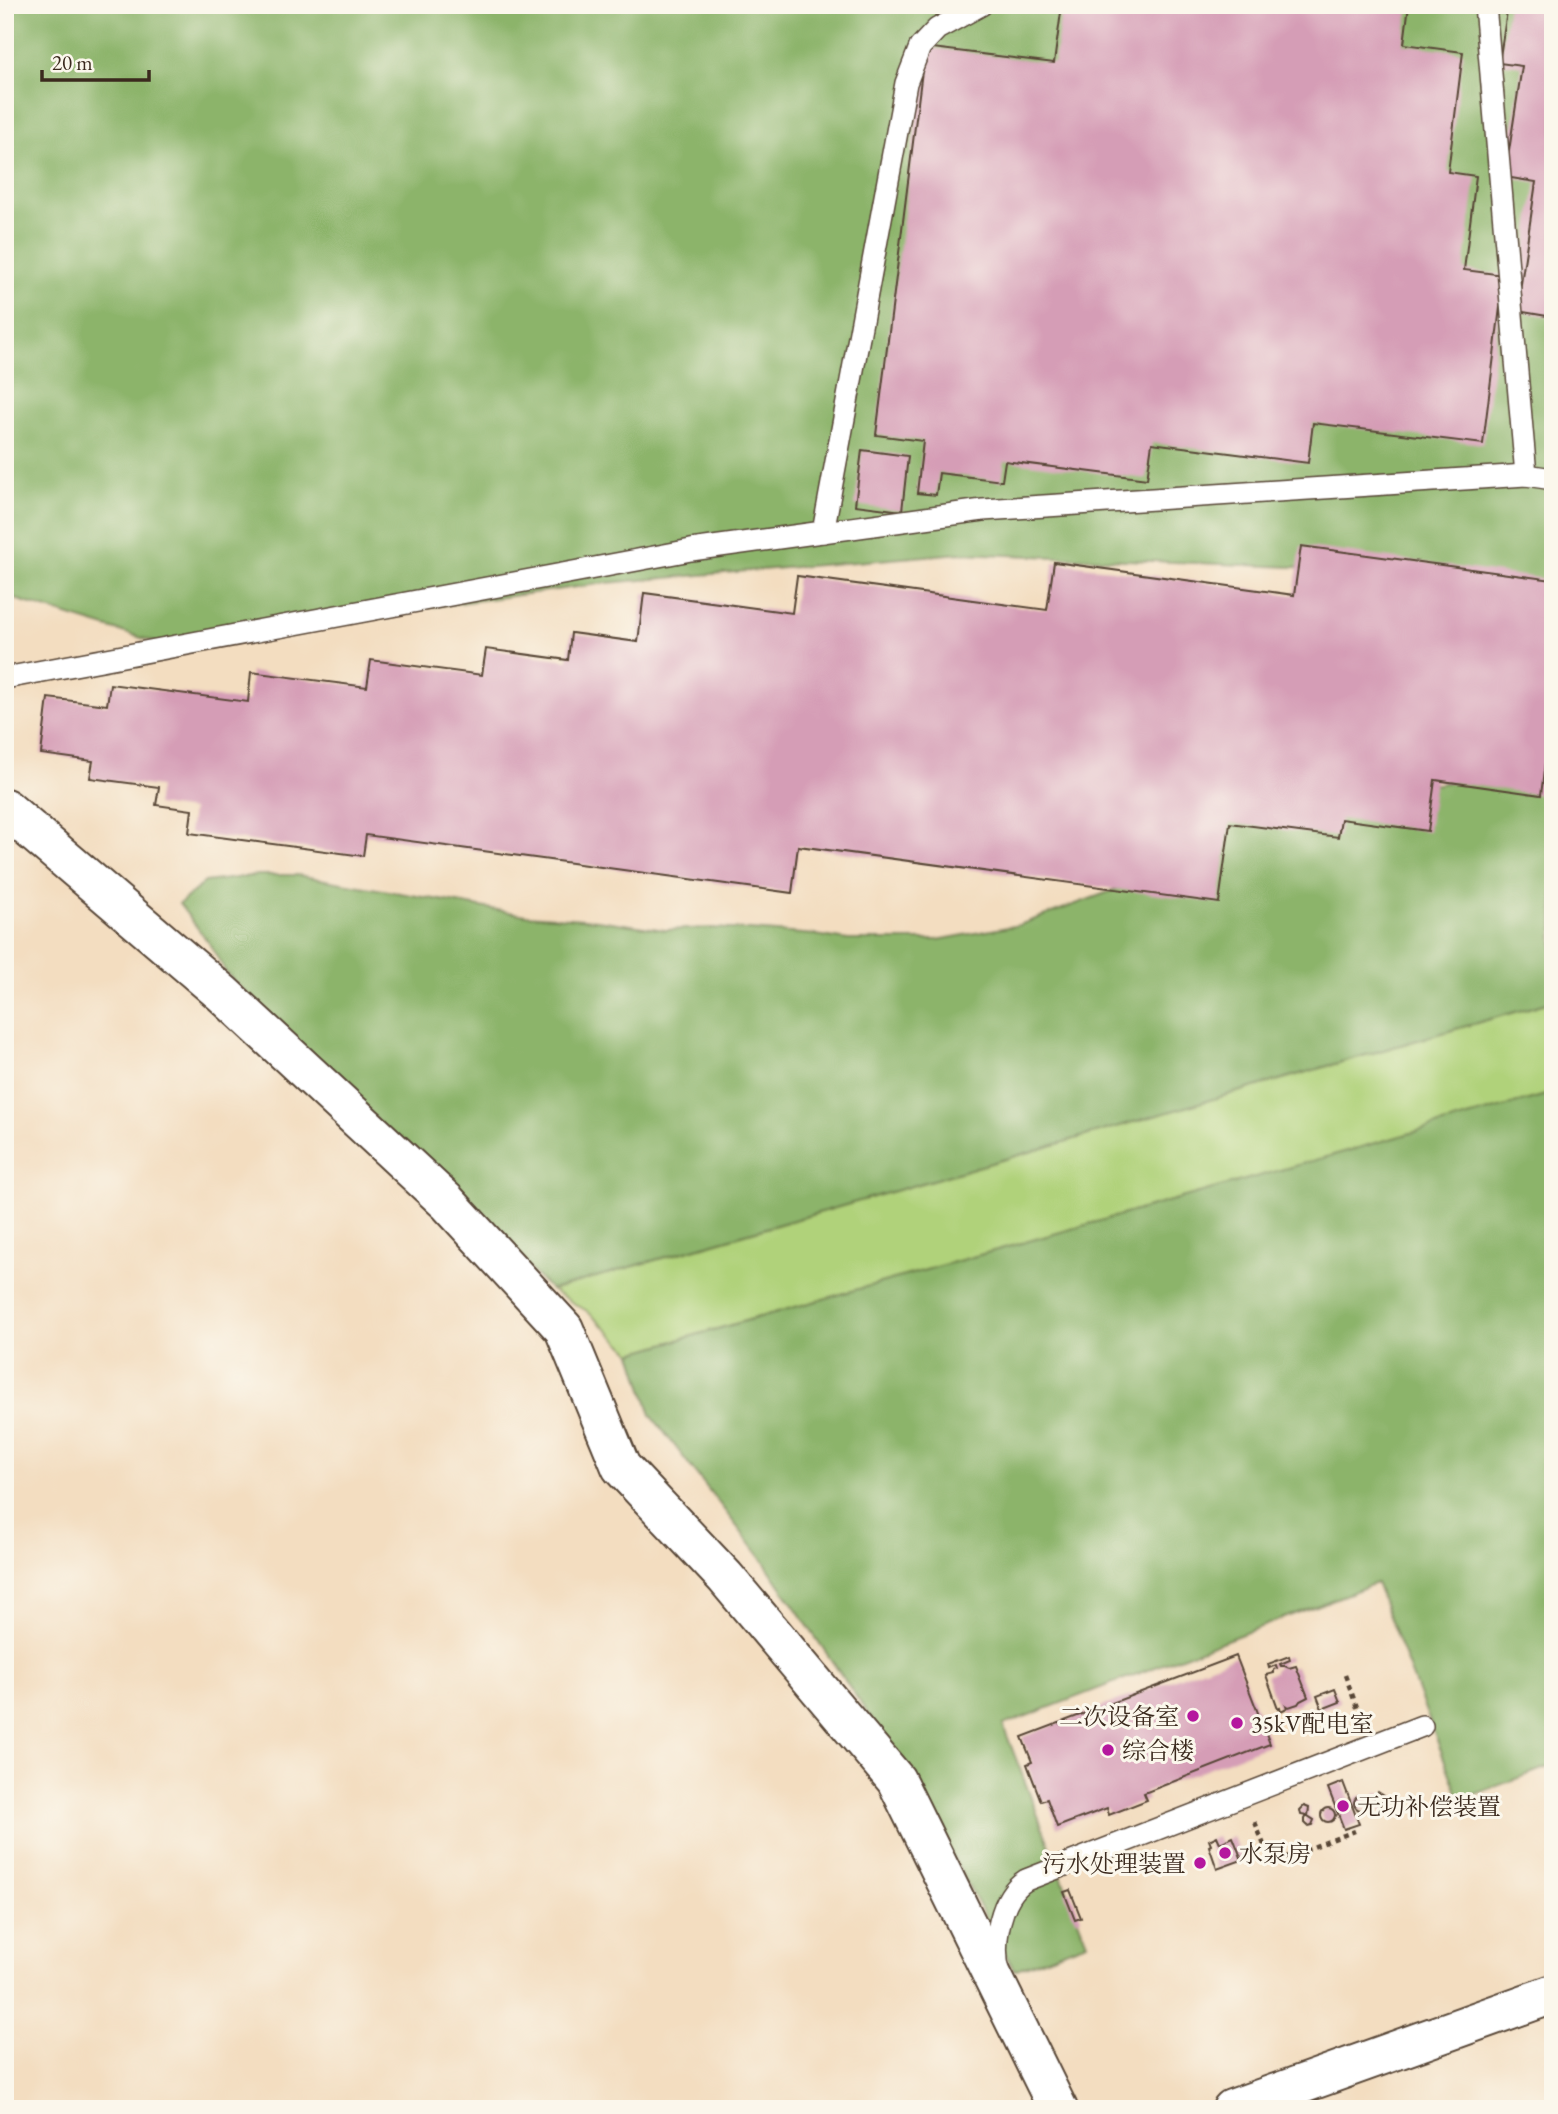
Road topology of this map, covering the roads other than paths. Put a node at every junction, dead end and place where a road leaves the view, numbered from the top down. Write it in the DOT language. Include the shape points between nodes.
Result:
graph roads {
  1 [pos="981,5"];
  2 [pos="1485,5"];
  3 [pos="1526,475"];
  4 [pos="1553,479"];
  5 [pos="823,532"];
  6 [pos="5,678"];
  7 [pos="5,808"];
  8 [pos="1422,1726"];
  9 [pos="1553,1994"];
  10 [pos="1040,2070"];
  11 [pos="1058,2109"];
  12 [pos="1065,2109"];
  13 [pos="1233,2109"];
  1 -- 5 [label="lane" via="937,29 920,47 906,83"];
  2 -- 3 [label="lane"];
  3 -- 4 [label="lane"];
  3 -- 5 [label="lane" via="983,510"];
  5 -- 6 [label="lane" via="691,550"];
  7 -- 10 [label="street" via="223,994 447,1202 564,1329 621,1467 724,1577 896,1780"];
  8 -- 10 [label="lane" via="1017,1886 1005,1904 998,1930 998,1968"];
  9 -- 13 [label="street"];
  10 -- 11 [label="street"];
  10 -- 12 [label="lane"];
}
